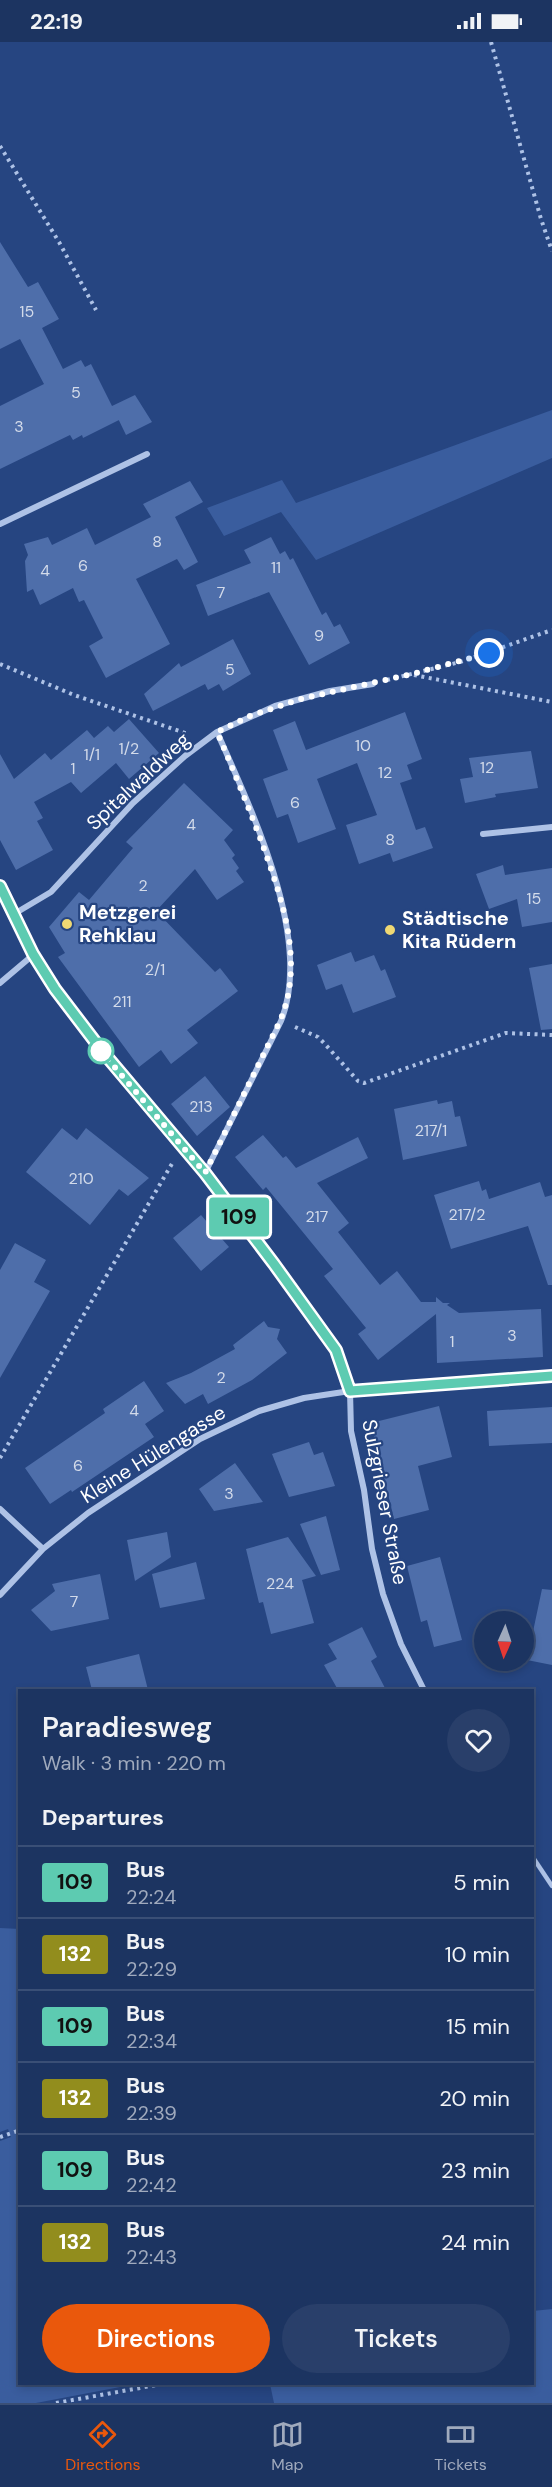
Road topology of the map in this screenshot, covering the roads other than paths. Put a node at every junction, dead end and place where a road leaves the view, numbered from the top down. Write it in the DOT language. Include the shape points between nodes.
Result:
graph roads {
  1 [pos="147,454"];
  2 [pos="0,524"];
  3 [pos="373,684"];
  4 [pos="217,732"];
  5 [pos="552,827"];
  6 [pos="483,834"];
  7 [pos="0,886"];
  8 [pos="14,914"];
  9 [pos="33,954"];
  10 [pos="0,983"];
  11 [pos="205,1173"];
  12 [pos="552,1376"];
  13 [pos="350,1391"];
  14 [pos="0,1509"];
  15 [pos="43,1549"];
  16 [pos="0,1595"];
  17 [pos="423,1689"];
  18 [pos="534,1859"];
  19 [pos="552,1886"];
  1 -- 2 [label="street"];
  3 -- 4 [label="street, Spitalwaldweg" via="275,706"];
  4 -- 8 [label="street, Spitalwaldweg" via="133,803 51,892"];
  4 -- 11 [label="street" via="252,817 286,917 291,975 280,1021"];
  5 -- 6 [label="street"];
  7 -- 8 [label="street, Sulzgrieser Straße"];
  8 -- 9 [label="street, Sulzgrieser Straße"];
  9 -- 10 [label="street"];
  9 -- 11 [label="street, Sulzgrieser Straße" via="81,1025"];
  11 -- 13 [label="street, Sulzgrieser Straße" via="336,1350"];
  12 -- 13 [label="street, Kleine Hülengasse"];
  13 -- 15 [label="street, Kleine Hülengasse" via="276,1405 211,1433 88,1513"];
  13 -- 17 [label="street, Sulzgrieser Straße" via="351,1431 383,1594 400,1644"];
  14 -- 15 [label="street"];
  15 -- 16 [label="street, Kleine Hülengasse"];
  18 -- 19 [label="lane"];
}
